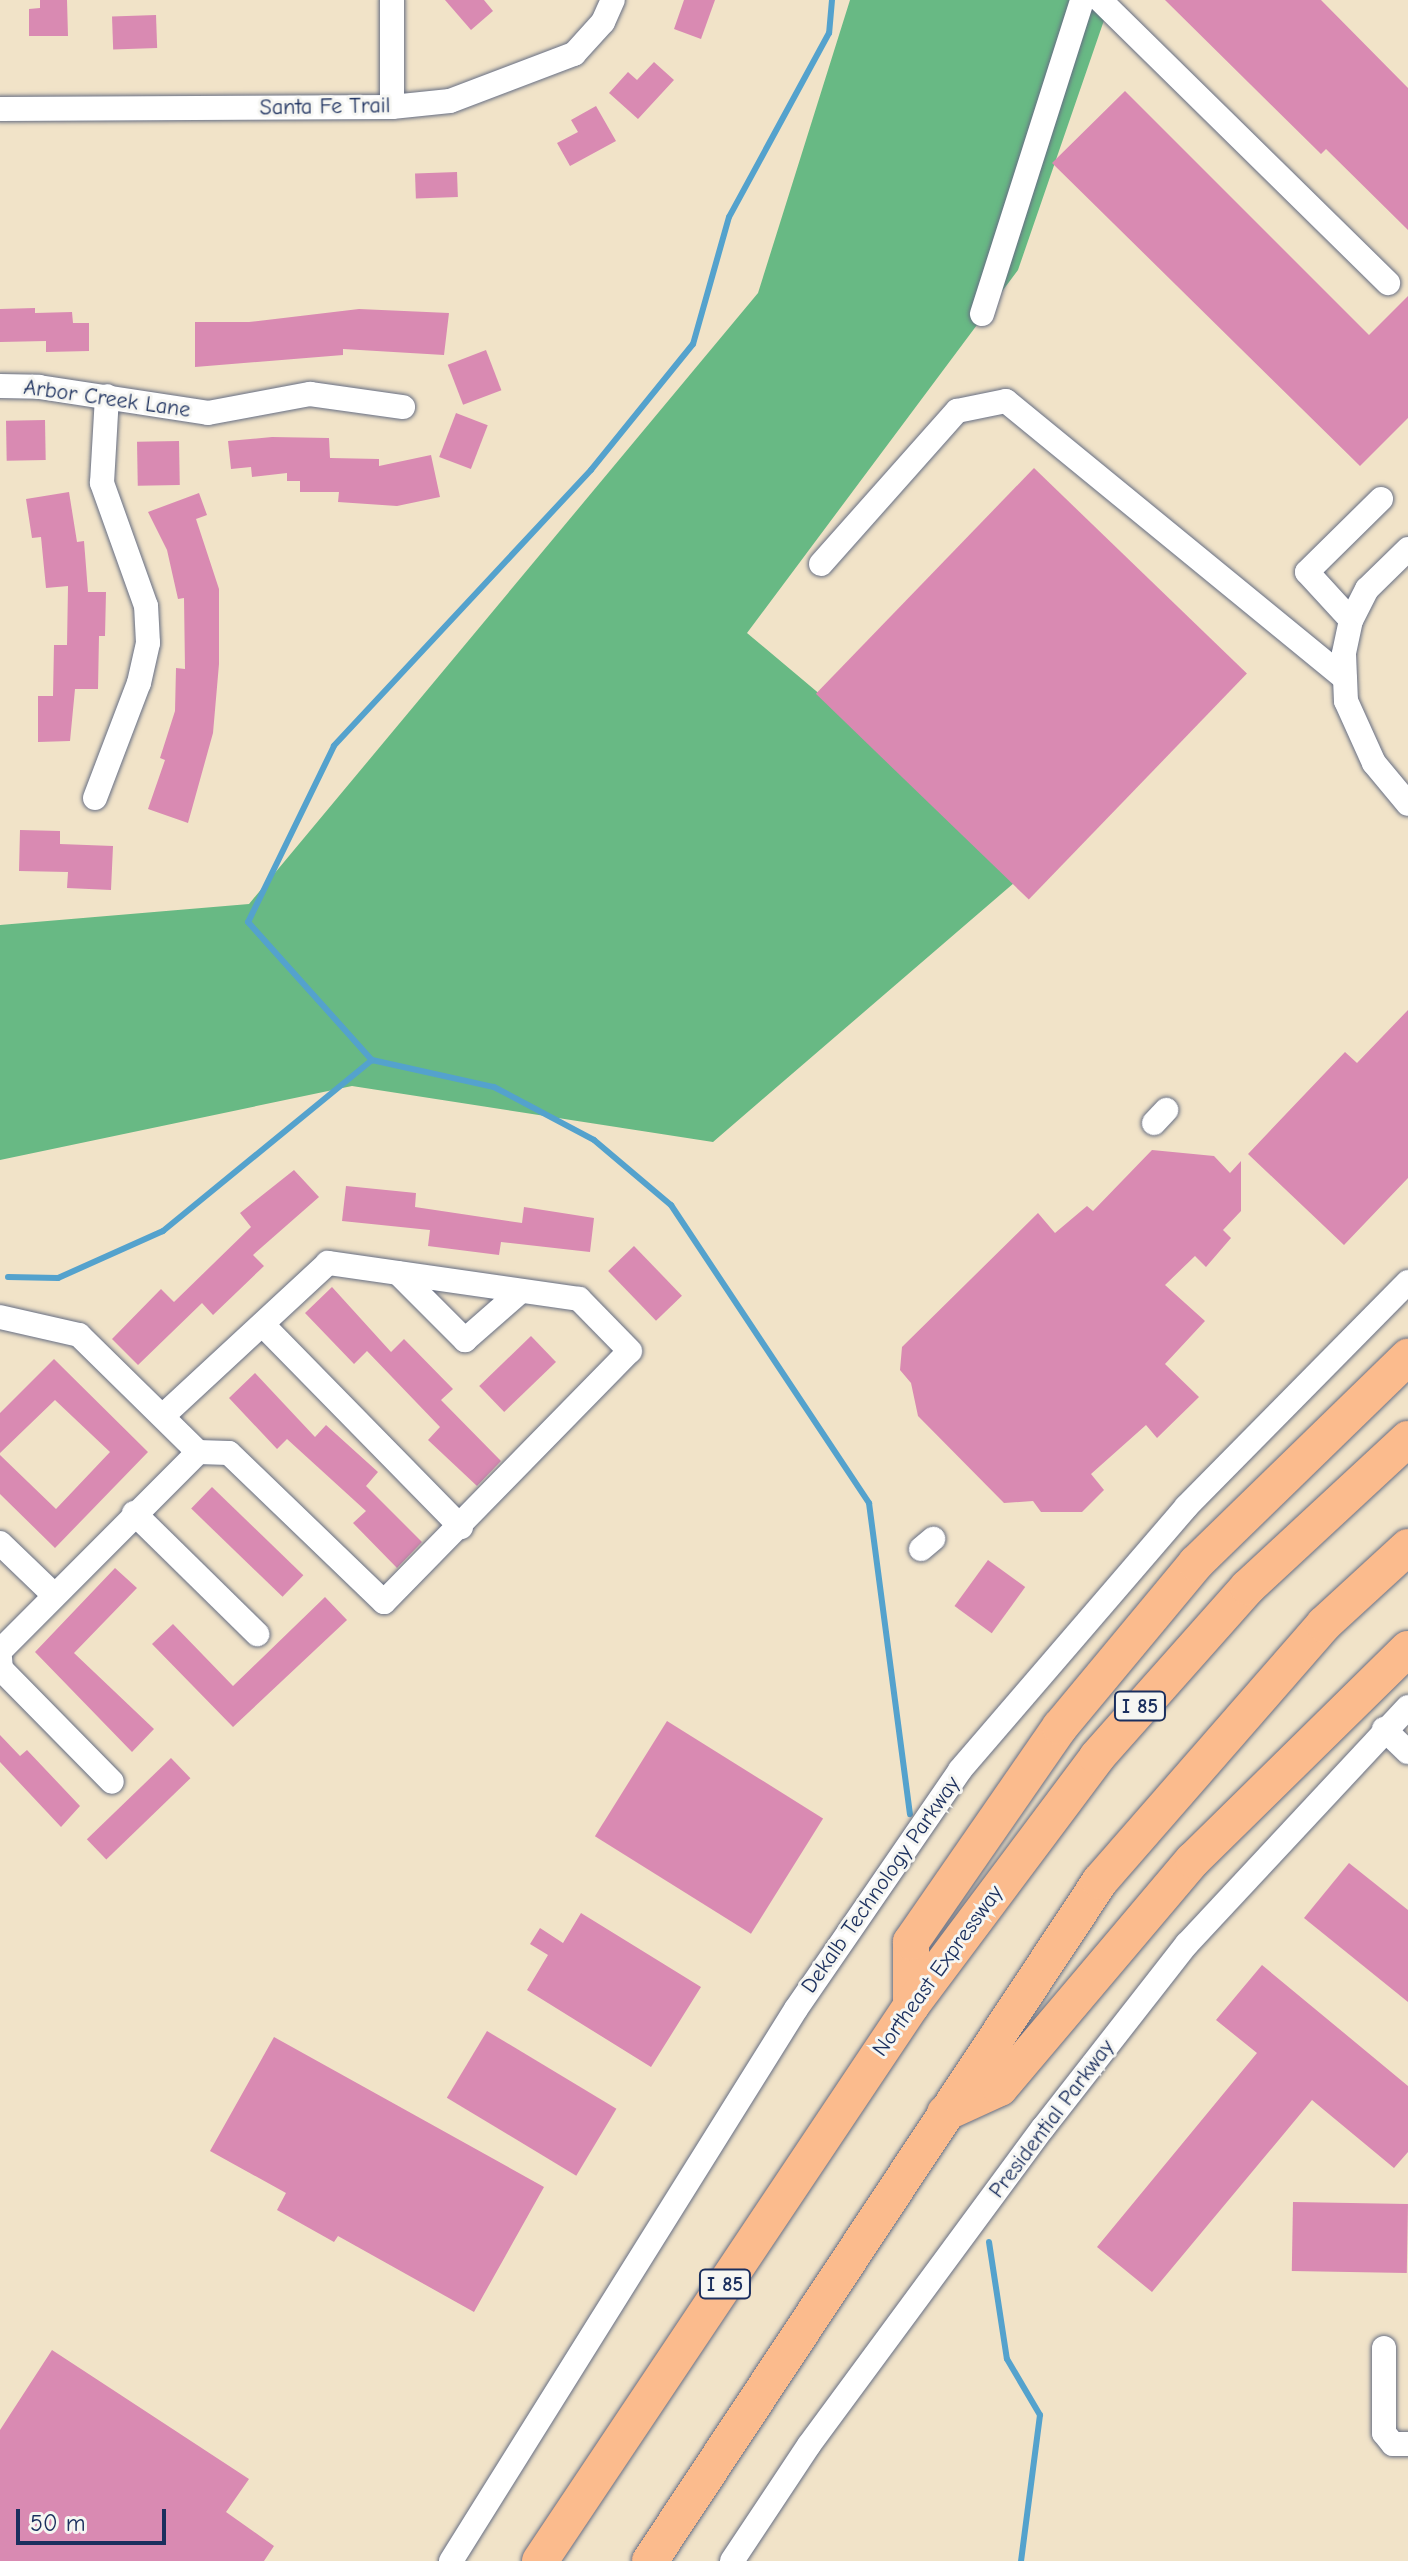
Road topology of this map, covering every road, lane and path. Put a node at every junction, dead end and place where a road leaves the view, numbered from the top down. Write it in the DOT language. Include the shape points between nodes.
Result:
graph roads {
  1 [pos="392,0"];
  2 [pos="613,0"];
  3 [pos="1082,0"];
  4 [pos="1100,0"];
  5 [pos="392,107"];
  6 [pos="0,109"];
  7 [pos="1388,283"];
  8 [pos="982,314"];
  9 [pos="0,386"];
  10 [pos="107,396"];
  11 [pos="403,407"];
  12 [pos="1381,499"];
  13 [pos="1408,549"];
  14 [pos="821,564"];
  15 [pos="1351,620"];
  16 [pos="1345,678"];
  17 [pos="95,798"];
  18 [pos="1408,804"];
  19 [pos="398,1273"];
  20 [pos="1408,1282"];
  21 [pos="521,1291"];
  22 [pos="0,1317"];
  23 [pos="263,1325"];
  24 [pos="1408,1357"];
  25 [pos="165,1414"];
  26 [pos="1408,1439"];
  27 [pos="198,1452"];
  28 [pos="134,1513"];
  29 [pos="461,1527"];
  30 [pos="0,1543"];
  31 [pos="1408,1547"];
  32 [pos="54,1595"];
  33 [pos="257,1634"];
  34 [pos="1408,1649"];
  35 [pos="0,1651"];
  36 [pos="0,1658"];
  37 [pos="1408,1707"];
  38 [pos="1384,1729"];
  39 [pos="1408,1752"];
  40 [pos="112,1782"];
  41 [pos="911,2006"];
  42 [pos="945,2113"];
  43 [pos="1384,2348"];
  44 [pos="1408,2444"];
  45 [pos="451,2561"];
  46 [pos="540,2561"];
  47 [pos="650,2561"];
  48 [pos="732,2561"];
  1 -- 5 [label="street"];
  2 -- 5 [label="street, Santa Fe Trail" via="603,22 574,54 450,101"];
  3 -- 8 [label="street"];
  4 -- 7 [label="street"];
  5 -- 6 [label="street, Santa Fe Trail"];
  9 -- 10 [label="street, Arbor Creek Lane"];
  10 -- 11 [label="street, Arbor Creek Lane" via="208,413 310,394"];
  10 -- 17 [label="street" via="102,483 146,606 148,643 139,683"];
  12 -- 15 [label="street" via="1307,572"];
  13 -- 15 [label="street" via="1367,589"];
  14 -- 16 [label="street" via="957,411 1006,401"];
  15 -- 16 [label="street"];
  16 -- 18 [label="street" via="1346,701 1374,763"];
  19 -- 21 [label="street"];
  19 -- 21 [label="street" via="465,1340"];
  19 -- 23 [label="street" via="328,1263"];
  20 -- 45 [label="street, Dekalb Technology Parkway" via="1186,1507 960,1770 796,2009"];
  21 -- 29 [label="street" via="579,1299 630,1351"];
  22 -- 25 [label="street" via="79,1335"];
  23 -- 25 [label="street"];
  23 -- 29 [label="street"];
  24 -- 41 [label="highway" via="1196,1563 1060,1727 911,1942"];
  25 -- 27 [label="street"];
  26 -- 41 [label="highway, Northeast Expressway / I 85" via="1248,1587 1167,1674 1097,1757"];
  27 -- 28 [label="street"];
  27 -- 29 [label="street" via="229,1453 384,1602"];
  28 -- 32 [label="street"];
  28 -- 33 [label="street"];
  30 -- 32 [label="street"];
  31 -- 42 [label="highway" via="1324,1624 1157,1811 1046,1956"];
  32 -- 35 [label="street"];
  34 -- 42 [label="highway" via="1193,1860 1000,2088"];
  36 -- 40 [label="street" via="1,1669"];
  37 -- 38 [label="street, Presidential Parkway"];
  38 -- 39 [label="street"];
  38 -- 48 [label="street, Presidential Parkway" via="1187,1944 809,2445"];
  41 -- 46 [label="highway, Northeast Expressway / I 85"];
  42 -- 47 [label="highway"];
  43 -- 44 [label="street" via="1384,2433 1393,2444"];
}
